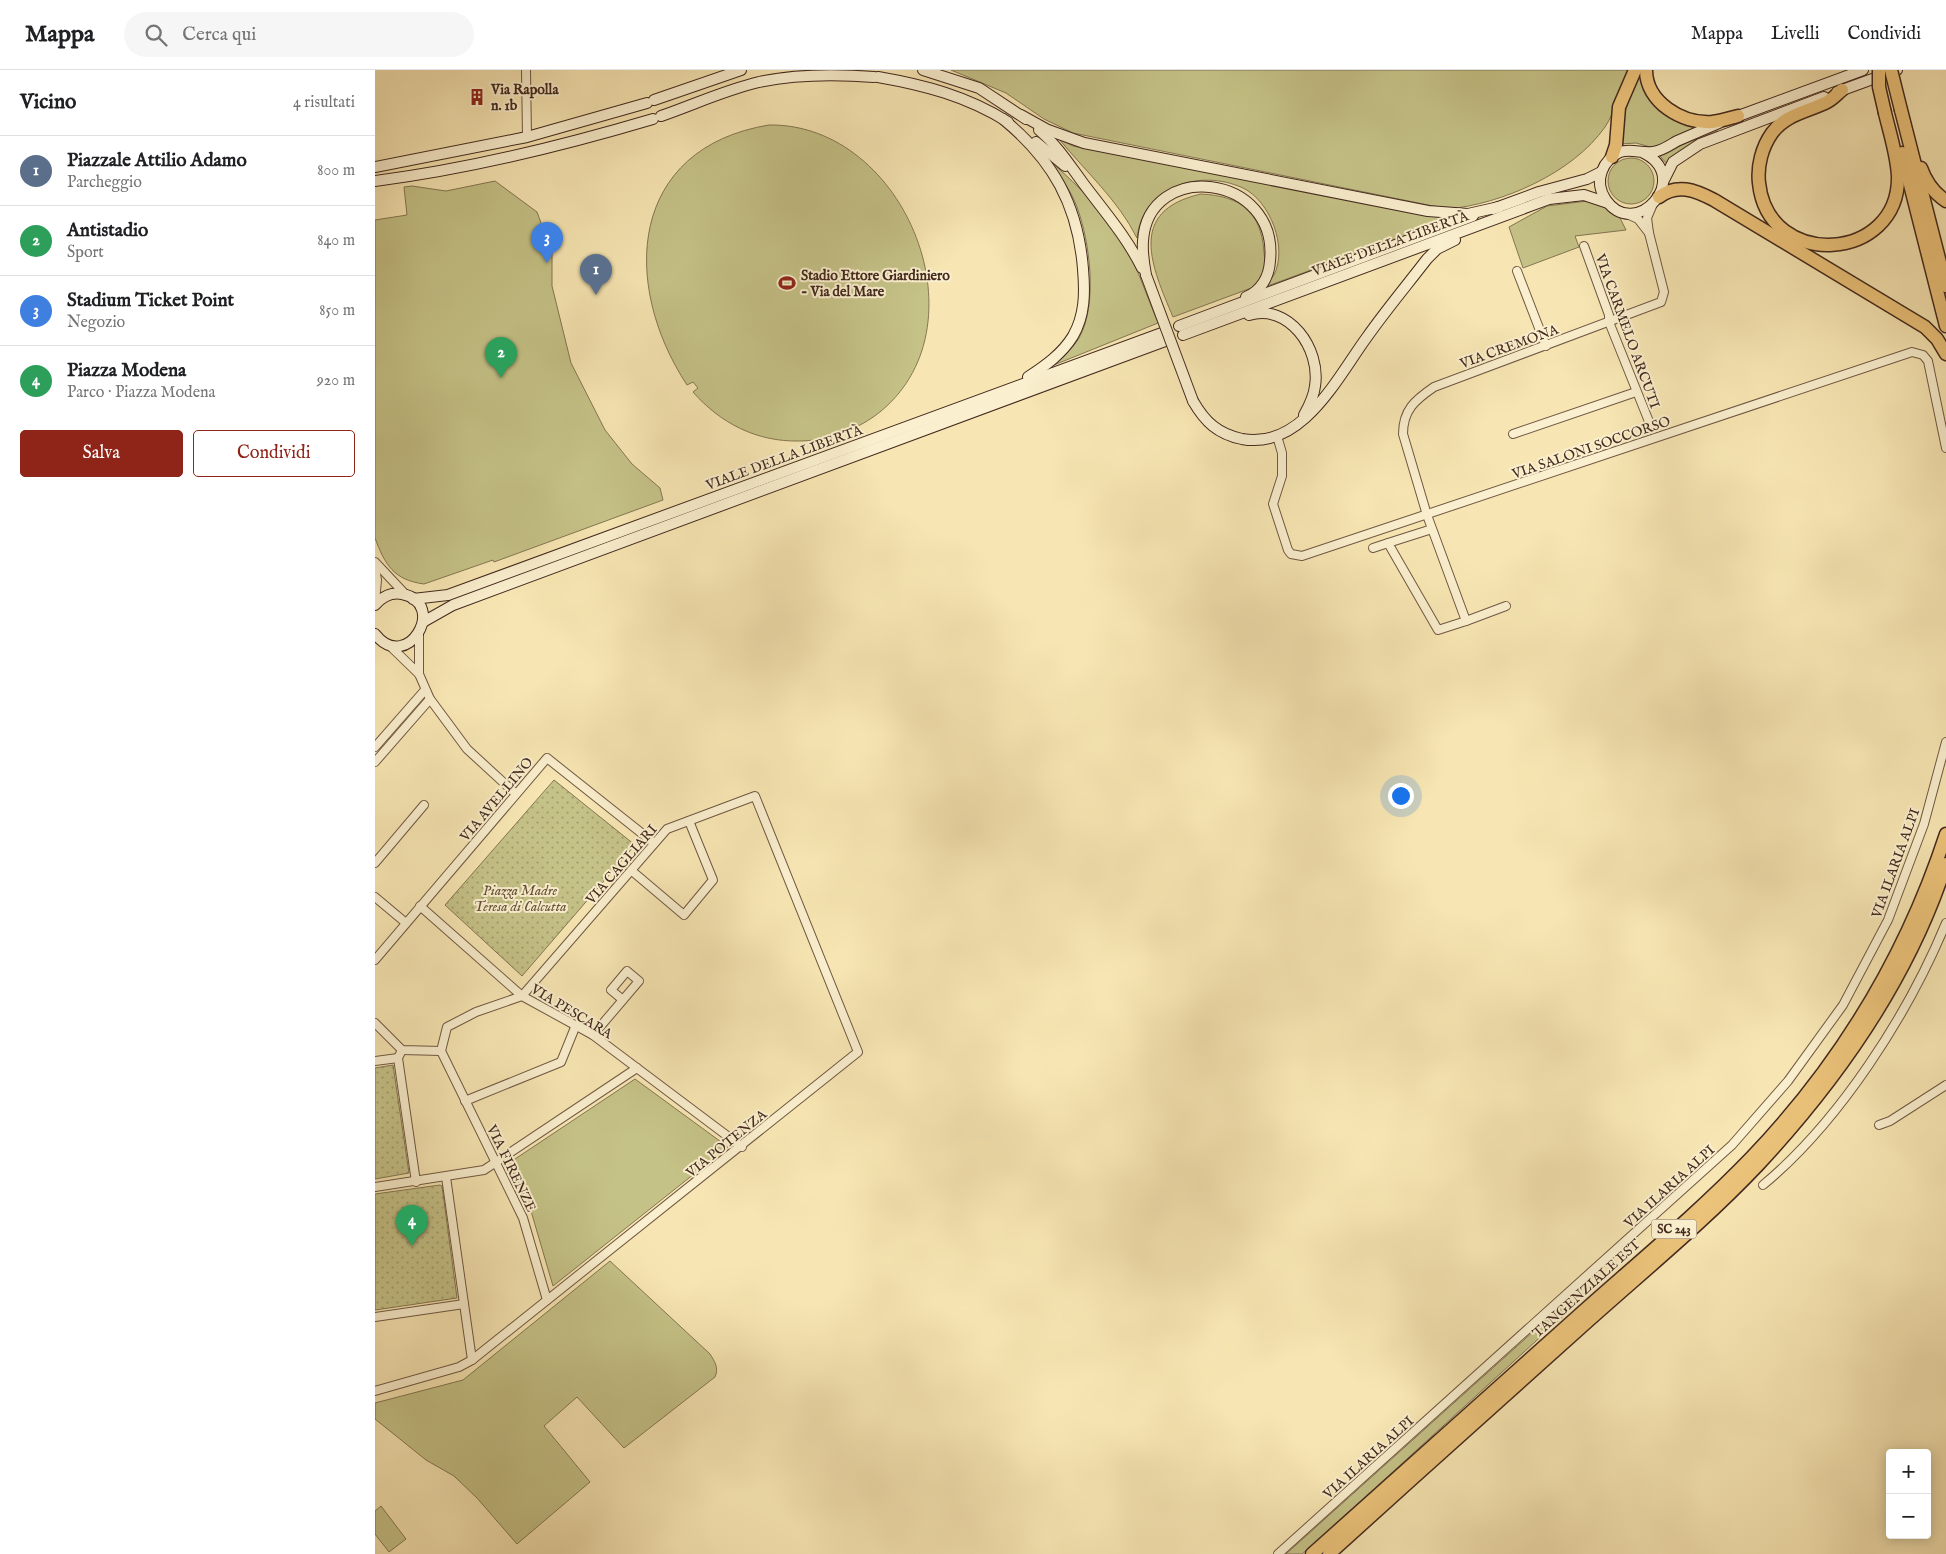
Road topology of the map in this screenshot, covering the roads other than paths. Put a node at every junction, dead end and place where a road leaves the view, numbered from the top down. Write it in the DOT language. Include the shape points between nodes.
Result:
graph roads {
  1 [pos="526,70"];
  2 [pos="741,70"];
  3 [pos="923,70"];
  4 [pos="1635,70"];
  5 [pos="1646,70"];
  6 [pos="1863,70"];
  7 [pos="1880,70"];
  8 [pos="1894,70"];
  9 [pos="876,73"];
  10 [pos="979,88"];
  11 [pos="1842,90"];
  12 [pos="651,102"];
  13 [pos="973,102"];
  14 [pos="1896,111"];
  15 [pos="1021,114"];
  16 [pos="1738,116"];
  17 [pos="657,117"];
  18 [pos="1003,119"];
  19 [pos="527,137"];
  20 [pos="1642,152"];
  21 [pos="529,153"];
  22 [pos="1612,157"];
  23 [pos="375,167"];
  24 [pos="1601,172"];
  25 [pos="375,181"];
  26 [pos="1084,184"];
  27 [pos="1658,195"];
  28 [pos="1946,201"];
  29 [pos="1608,203"];
  30 [pos="1529,206"];
  31 [pos="1499,207"];
  32 [pos="1623,212"];
  33 [pos="1649,233"];
  34 [pos="1584,246"];
  35 [pos="1517,271"];
  36 [pos="1146,275"];
  37 [pos="1946,286"];
  38 [pos="1609,322"];
  39 [pos="1946,326"];
  40 [pos="1181,331"];
  41 [pos="1546,346"];
  42 [pos="1946,354"];
  43 [pos="1010,388"];
  44 [pos="1636,392"];
  45 [pos="1650,424"];
  46 [pos="1294,427"];
  47 [pos="1513,434"];
  48 [pos="1277,436"];
  49 [pos="1946,448"];
  50 [pos="1427,515"];
  51 [pos="1432,529"];
  52 [pos="1388,543"];
  53 [pos="1373,548"];
  54 [pos="375,562"];
  55 [pos="375,567"];
  56 [pos="410,597"];
  57 [pos="375,604"];
  58 [pos="1506,606"];
  59 [pos="1466,621"];
  60 [pos="423,622"];
  61 [pos="419,634"];
  62 [pos="380,639"];
  63 [pos="419,674"];
  64 [pos="425,690"];
  65 [pos="430,699"];
  66 [pos="1946,742"];
  67 [pos="375,746"];
  68 [pos="375,762"];
  69 [pos="516,794"];
  70 [pos="755,796"];
  71 [pos="424,805"];
  72 [pos="689,821"];
  73 [pos="1946,834"];
  74 [pos="655,843"];
  75 [pos="375,863"];
  76 [pos="1946,864"];
  77 [pos="631,871"];
  78 [pos="375,897"];
  79 [pos="420,906"];
  80 [pos="406,923"];
  81 [pos="1946,923"];
  82 [pos="375,960"];
  83 [pos="522,996"];
  84 [pos="623,1000"];
  85 [pos="375,1023"];
  86 [pos="576,1025"];
  87 [pos="593,1035"];
  88 [pos="402,1050"];
  89 [pos="441,1051"];
  90 [pos="398,1058"];
  91 [pos="375,1061"];
  92 [pos="637,1068"];
  93 [pos="1946,1085"];
  94 [pos="465,1100"];
  95 [pos="1879,1125"];
  96 [pos="741,1146"];
  97 [pos="496,1162"];
  98 [pos="446,1177"];
  99 [pos="415,1182"];
  100 [pos="1763,1185"];
  101 [pos="375,1187"];
  102 [pos="547,1300"];
  103 [pos="464,1304"];
  104 [pos="375,1317"];
  105 [pos="472,1360"];
  106 [pos="375,1391"];
  107 [pos="1278,1554"];
  108 [pos="1312,1554"];
  109 [pos="1329,1554"];
  1 -- 19 [label="street"];
  2 -- 12 [label="main road"];
  3 -- 10 [label="main road"];
  4 -- 22 [label="highway" via="1619,107"];
  5 -- 16 [label="highway" via="1654,95 1674,113 1712,122"];
  6 -- 16 [label="main road"];
  7 -- 14 [label="highway, bridge" via="1879,86"];
  8 -- 11 [label="main road"];
  8 -- 14 [label="highway, bridge"];
  9 -- 13 [label="main road"];
  9 -- 17 [label="main road" via="783,77 727,91"];
  10 -- 13 [label="main road"];
  10 -- 15 [label="main road"];
  11 -- 14 [label="highway" via="1828,101 1795,113 1772,133 1758,174 1763,203 1779,227 1803,242 1822,245 1853,242 1885,217 1896,193 1898,178"];
  11 -- 27 [label="main road" via="1700,144 1673,162"];
  12 -- 17 [label="main road" via="645,108 646,114"];
  12 -- 17 [label="main road" via="659,102 663,107"];
  12 -- 19 [label="main road"];
  13 -- 18 [label="main road"];
  14 -- 28 [label="highway" via="1925,179"];
  14 -- 37 [label="highway"];
  14 -- 39 [label="highway"];
  15 -- 26 [label="main road" via="1048,137"];
  15 -- 31 [label="main road" via="1048,130 1084,143 1387,204 1451,214"];
  16 -- 20 [label="main road" via="1662,149"];
  17 -- 21 [label="main road"];
  18 -- 26 [label="main road" via="1059,160"];
  18 -- 43 [label="main road" via="1038,152 1066,196 1078,229 1085,284 1082,315 1069,343 1050,362"];
  19 -- 21 [label="main road"];
  19 -- 23 [label="main road"];
  20 -- 22 [label="main road" via="1628,150"];
  20 -- 27 [label="main road" via="1659,167"];
  21 -- 25 [label="main road"];
  22 -- 24 [label="main road, VIALE DELLA LIBERTÀ"];
  24 -- 29 [label="main road" via="1600,188"];
  24 -- 31 [label="main road, VIALE DELLA LIBERTÀ" via="1587,180 1539,192"];
  26 -- 36 [label="main road" via="1127,239"];
  27 -- 32 [label="main road" via="1638,212"];
  27 -- 33 [label="street, VIA CREMONA" via="1647,218"];
  27 -- 42 [label="highway" via="1672,189 1684,189 1697,191 1714,200 1925,327"];
  29 -- 30 [label="main road, VIALE DELLA LIBERTÀ" via="1596,197 1573,196"];
  29 -- 32 [label="main road, VIALE DELLA LIBERTÀ"];
  30 -- 40 [label="main road, VIALE DELLA LIBERTÀ"];
  30 -- 46 [label="main road" via="1450,242 1427,258 1322,400"];
  31 -- 40 [label="main road, VIALE DELLA LIBERTÀ"];
  32 -- 33 [label="street" via="1637,219"];
  33 -- 38 [label="street, VIA CREMONA" via="1664,298"];
  34 -- 38 [label="street, VIA CARMELO ARCUTI"];
  35 -- 41 [label="street"];
  36 -- 40 [label="main road" via="1143,240 1146,227 1156,207 1180,190 1210,186 1232,191 1262,218 1271,248 1263,285"];
  36 -- 48 [label="main road, bridge" via="1193,401 1210,425 1220,433 1247,440"];
  38 -- 41 [label="street, VIA CREMONA"];
  38 -- 44 [label="street, VIA CARMELO ARCUTI"];
  40 -- 46 [label="main road" via="1262,313 1290,323 1312,352 1315,374 1310,404"];
  41 -- 50 [label="street, VIA CREMONA" via="1433,387 1409,408 1403,420 1403,434"];
  43 -- 56 [label="main road, VIALE DELLA LIBERTÀ" via="449,595"];
  43 -- 60 [label="main road, VIALE DELLA LIBERTÀ" via="1164,337 463,602"];
  44 -- 45 [label="street, VIA CARMELO ARCUTI"];
  44 -- 47 [label="street"];
  46 -- 48 [label="main road"];
  48 -- 50 [label="street, VIA SALONI SOCCORSO" via="1281,476 1273,504 1291,554 1302,556"];
  49 -- 50 [label="street, VIA SALONI SOCCORSO" via="1928,361 1923,355 1912,352"];
  50 -- 51 [label="street, VIA CREMONA"];
  51 -- 52 [label="street"];
  51 -- 59 [label="street, VIA CREMONA"];
  52 -- 53 [label="street"];
  52 -- 59 [label="street" via="1438,630"];
  54 -- 56 [label="street"];
  55 -- 57 [label="street"];
  56 -- 57 [label="main road, VIALE DELLA LIBERTÀ" via="388,595"];
  56 -- 60 [label="main road" via="419,605"];
  58 -- 59 [label="street"];
  60 -- 61 [label="main road"];
  61 -- 62 [label="main road" via="405,644"];
  61 -- 63 [label="street"];
  62 -- 63 [label="street"];
  63 -- 64 [label="street"];
  64 -- 65 [label="street"];
  64 -- 67 [label="street"];
  65 -- 68 [label="street"];
  65 -- 69 [label="street" via="467,749"];
  66 -- 107 [label="street, VIA ILARIA ALPI" via="1924,824 1889,920 1843,1005 1788,1082 1732,1146"];
  69 -- 74 [label="street, VIA AVELLINO" via="547,758"];
  69 -- 79 [label="street, VIA AVELLINO"];
  70 -- 72 [label="street, VIA CAGLIARI"];
  70 -- 96 [label="street, VIA POTENZA" via="858,1052"];
  71 -- 75 [label="street"];
  72 -- 74 [label="street, VIA CAGLIARI" via="667,829"];
  72 -- 77 [label="street" via="713,880 684,915"];
  73 -- 108 [label="highway, TANGENZIALE EST / SC 243" via="1916,915 1875,996 1844,1046 1803,1099 1757,1150 1665,1238"];
  74 -- 77 [label="street, VIA CAGLIARI"];
  76 -- 109 [label="highway, TANGENZIALE EST / SC 243" via="1915,938 1877,1011 1803,1116 1756,1167 1682,1237"];
  77 -- 83 [label="street, VIA CAGLIARI"];
  78 -- 80 [label="street"];
  79 -- 80 [label="street, VIA AVELLINO"];
  79 -- 83 [label="street, VIA PESCARA"];
  80 -- 82 [label="street, VIA AVELLINO"];
  81 -- 100 [label="street" via="1936,948 1882,1044 1813,1138"];
  83 -- 86 [label="street, VIA PESCARA"];
  83 -- 89 [label="street, VIA CAGLIARI" via="476,1012 447,1027"];
  84 -- 87 [label="street"];
  85 -- 88 [label="street"];
  86 -- 87 [label="street, VIA PESCARA"];
  86 -- 94 [label="street" via="561,1062"];
  87 -- 92 [label="street, VIA PESCARA"];
  88 -- 89 [label="street"];
  88 -- 90 [label="street"];
  89 -- 94 [label="street, VIA FIRENZE"];
  90 -- 91 [label="street"];
  90 -- 99 [label="street"];
  92 -- 96 [label="street, VIA PESCARA"];
  92 -- 97 [label="street"];
  93 -- 95 [label="street"];
  94 -- 97 [label="street, VIA FIRENZE"];
  96 -- 102 [label="street, VIA POTENZA"];
  97 -- 98 [label="street" via="484,1170"];
  97 -- 102 [label="street, VIA FIRENZE" via="523,1218"];
  98 -- 99 [label="street"];
  98 -- 103 [label="street"];
  99 -- 101 [label="street"];
  102 -- 105 [label="street, VIA POTENZA"];
  103 -- 104 [label="street"];
  103 -- 105 [label="street"];
  105 -- 106 [label="street, VIA POTENZA" via="459,1368"];
}
